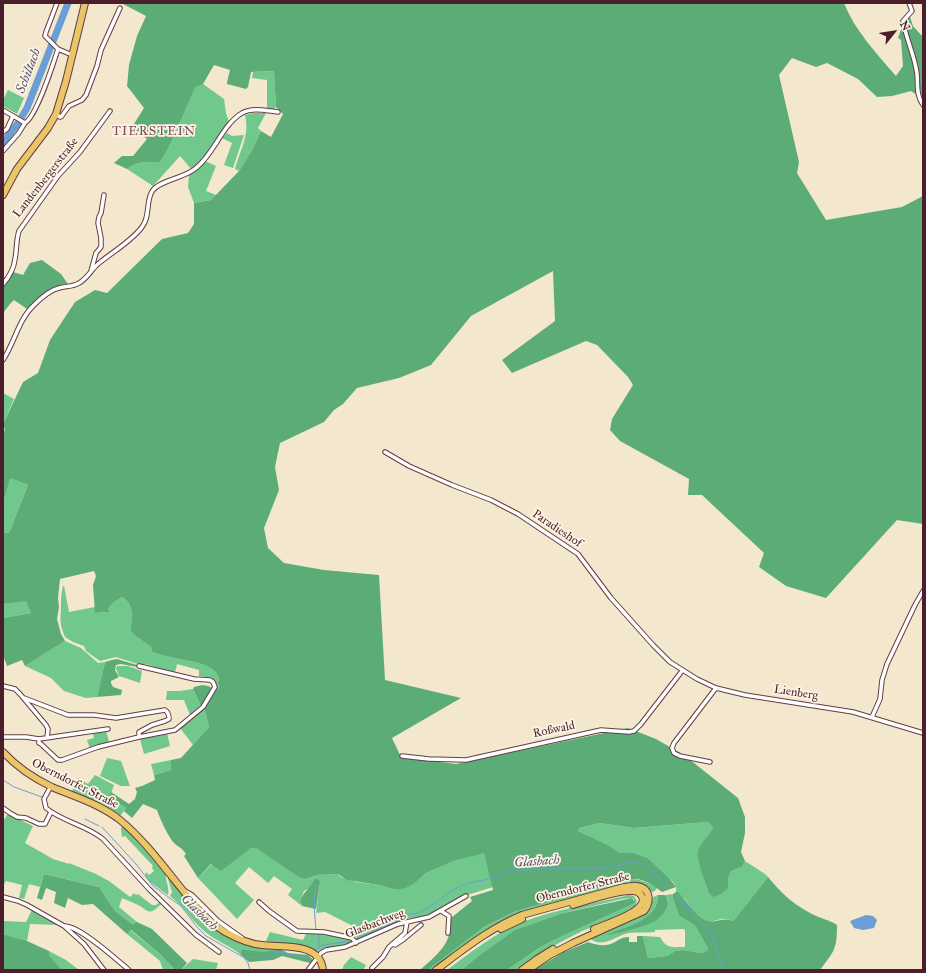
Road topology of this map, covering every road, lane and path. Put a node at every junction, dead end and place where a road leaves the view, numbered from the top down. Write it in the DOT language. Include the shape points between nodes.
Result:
graph roads {
  1 [pos="57,3"];
  2 [pos="85,3"];
  3 [pos="909,3"];
  4 [pos="120,8"];
  5 [pos="57,48"];
  6 [pos="72,55"];
  7 [pos="923,105"];
  8 [pos="3,110"];
  9 [pos="110,112"];
  10 [pos="278,112"];
  11 [pos="56,114"];
  12 [pos="15,117"];
  13 [pos="23,122"];
  14 [pos="3,132"];
  15 [pos="3,151"];
  16 [pos="3,195"];
  17 [pos="104,196"];
  18 [pos="90,271"];
  19 [pos="3,284"];
  20 [pos="3,360"];
  21 [pos="385,452"];
  22 [pos="923,591"];
  23 [pos="140,666"];
  24 [pos="682,671"];
  25 [pos="3,686"];
  26 [pos="716,688"];
  27 [pos="24,698"];
  28 [pos="872,717"];
  29 [pos="108,729"];
  30 [pos="923,733"];
  31 [pos="3,737"];
  32 [pos="139,737"];
  33 [pos="47,738"];
  34 [pos="39,739"];
  35 [pos="3,752"];
  36 [pos="402,756"];
  37 [pos="710,762"];
  38 [pos="51,786"];
  39 [pos="3,808"];
  40 [pos="51,812"];
  41 [pos="466,896"];
  42 [pos="3,897"];
  43 [pos="259,902"];
  44 [pos="442,911"];
  45 [pos="408,922"];
  46 [pos="421,925"];
  47 [pos="64,926"];
  48 [pos="448,933"];
  49 [pos="356,943"];
  50 [pos="392,944"];
  51 [pos="219,952"];
  52 [pos="318,958"];
  53 [pos="372,968"];
  54 [pos="104,970"];
  55 [pos="130,970"];
  56 [pos="308,970"];
  57 [pos="323,970"];
  58 [pos="436,970"];
  59 [pos="442,970"];
  60 [pos="522,970"];
  61 [pos="528,970"];
  1 -- 5 [label="street" via="46,32 48,39"];
  2 -- 6 [label="main road"];
  3 -- 7 [label="street" via="912,11 903,21 913,52 918,94"];
  4 -- 11 [label="street" via="101,50 84,99 69,106 62,117"];
  5 -- 6 [label="street"];
  5 -- 13 [label="street" via="42,93 27,123"];
  6 -- 11 [label="main road"];
  8 -- 12 [label="street"];
  9 -- 19 [label="street, Landenbergerstraße" via="58,176 19,230 15,260"];
  10 -- 18 [label="street" via="250,111 238,116 198,167 153,190 142,227"];
  11 -- 16 [label="main road" via="17,169"];
  12 -- 13 [label="street"];
  12 -- 14 [label="street"];
  13 -- 15 [label="street" via="18,134"];
  17 -- 18 [label="street" via="98,223 101,247 96,253"];
  18 -- 20 [label="street" via="81,282 52,291 34,305 22,319"];
  21 -- 24 [label="street, Paradieshof" via="409,466 518,514 578,554 623,612 666,658"];
  22 -- 28 [label="street" via="887,664 880,699"];
  23 -- 32 [label="street" via="194,679 210,680 215,687 203,707 178,728"];
  24 -- 26 [label="street, Lienberg"];
  24 -- 36 [label="street, Roßwald" via="640,724 630,732 601,730 466,760"];
  25 -- 27 [label="street" via="15,689"];
  26 -- 28 [label="street, Lienberg"];
  26 -- 37 [label="street" via="672,748 674,753 680,756"];
  27 -- 32 [label="street" via="68,715 116,718 164,710 167,712 168,720 139,732"];
  27 -- 33 [label="street" via="46,725"];
  28 -- 30 [label="street, Lienberg"];
  29 -- 33 [label="street"];
  31 -- 34 [label="street"];
  32 -- 34 [label="street" via="98,747 62,760 58,760 39,743"];
  33 -- 34 [label="street"];
  35 -- 38 [label="main road, Oberndorfer Straße" via="20,768"];
  38 -- 40 [label="street" via="44,803"];
  38 -- 52 [label="main road, Oberndorfer Straße" via="120,819 206,918 224,932 263,946 303,949"];
  39 -- 40 [label="street" via="13,816 42,825"];
  40 -- 51 [label="street" via="103,839 196,936"];
  41 -- 44 [label="street, Glasbachweg"];
  42 -- 47 [label="street" via="27,905"];
  43 -- 49 [label="street" via="297,931 324,932 352,938"];
  44 -- 45 [label="street, Glasbachweg"];
  44 -- 48 [label="street" via="449,916"];
  45 -- 49 [label="street, Glasbachweg"];
  45 -- 50 [label="street" via="405,933"];
  46 -- 50 [label="street" via="395,945"];
  47 -- 54 [label="street" via="84,944"];
  47 -- 55 [label="street" via="88,937"];
  49 -- 52 [label="street, Glasbachweg" via="326,950"];
  50 -- 53 [label="street"];
  52 -- 56 [label="street"];
  52 -- 57 [label="main road"];
  58 -- 61 [label="main road, Oberndorfer Straße" via="488,932 522,915 630,886 639,886 648,893 649,904 644,911 573,943"];
  59 -- 60 [label="main road, Oberndorfer Straße" via="499,930 524,919 626,891 638,892 643,898 641,906 633,912 574,938"];
}
